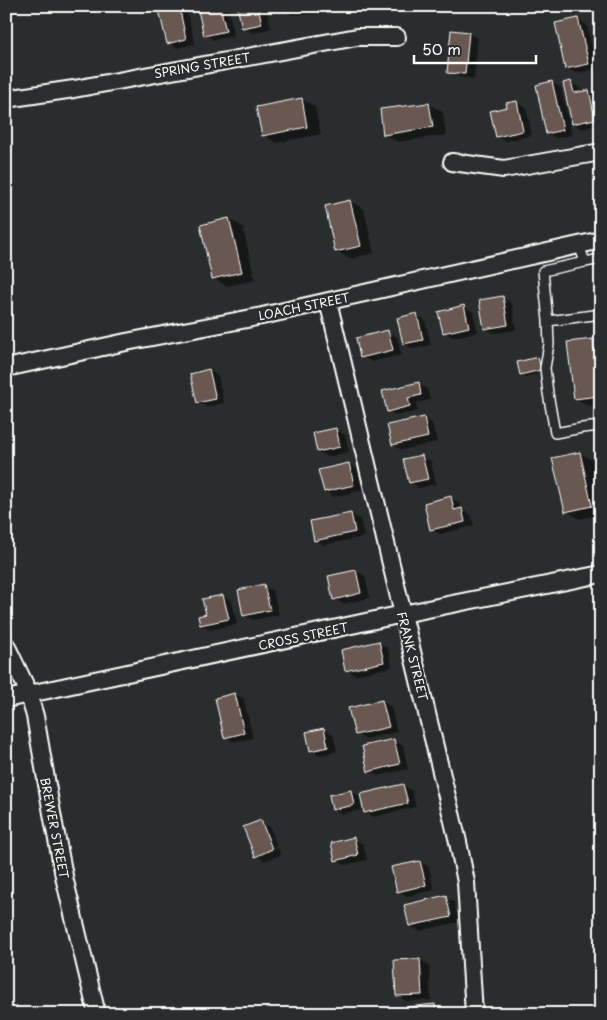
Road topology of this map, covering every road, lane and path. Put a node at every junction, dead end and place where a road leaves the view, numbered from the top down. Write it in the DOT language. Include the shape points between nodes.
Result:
graph roads {
  1 [pos="397,37"];
  2 [pos="6,99"];
  3 [pos="601,152"];
  4 [pos="452,162"];
  5 [pos="601,240"];
  6 [pos="579,244"];
  7 [pos="601,259"];
  8 [pos="584,262"];
  9 [pos="328,301"];
  10 [pos="601,314"];
  11 [pos="548,321"];
  12 [pos="6,368"];
  13 [pos="601,426"];
  14 [pos="601,574"];
  15 [pos="403,614"];
  16 [pos="6,645"];
  17 [pos="28,694"];
  18 [pos="6,699"];
  19 [pos="98,1014"];
  20 [pos="474,1014"];
  1 -- 2 [label="street, SPRING STREET" via="357,37"];
  3 -- 4 [label="street" via="504,169"];
  5 -- 6 [label="street, LOACH STREET"];
  6 -- 8 [label="lane"];
  6 -- 9 [label="street, LOACH STREET"];
  7 -- 8 [label="lane"];
  8 -- 11 [label="lane" via="543,271"];
  9 -- 12 [label="street, LOACH STREET"];
  9 -- 15 [label="street, FRANK STREET"];
  10 -- 11 [label="lane"];
  11 -- 13 [label="lane" via="545,368 555,433"];
  14 -- 15 [label="street, CROSS STREET"];
  15 -- 17 [label="street, CROSS STREET"];
  15 -- 20 [label="street, FRANK STREET" via="466,882"];
  16 -- 17 [label="street, BREWER STREET"];
  17 -- 18 [label="street, CROSS STREET"];
  17 -- 19 [label="street, BREWER STREET" via="36,716 65,881"];
}
